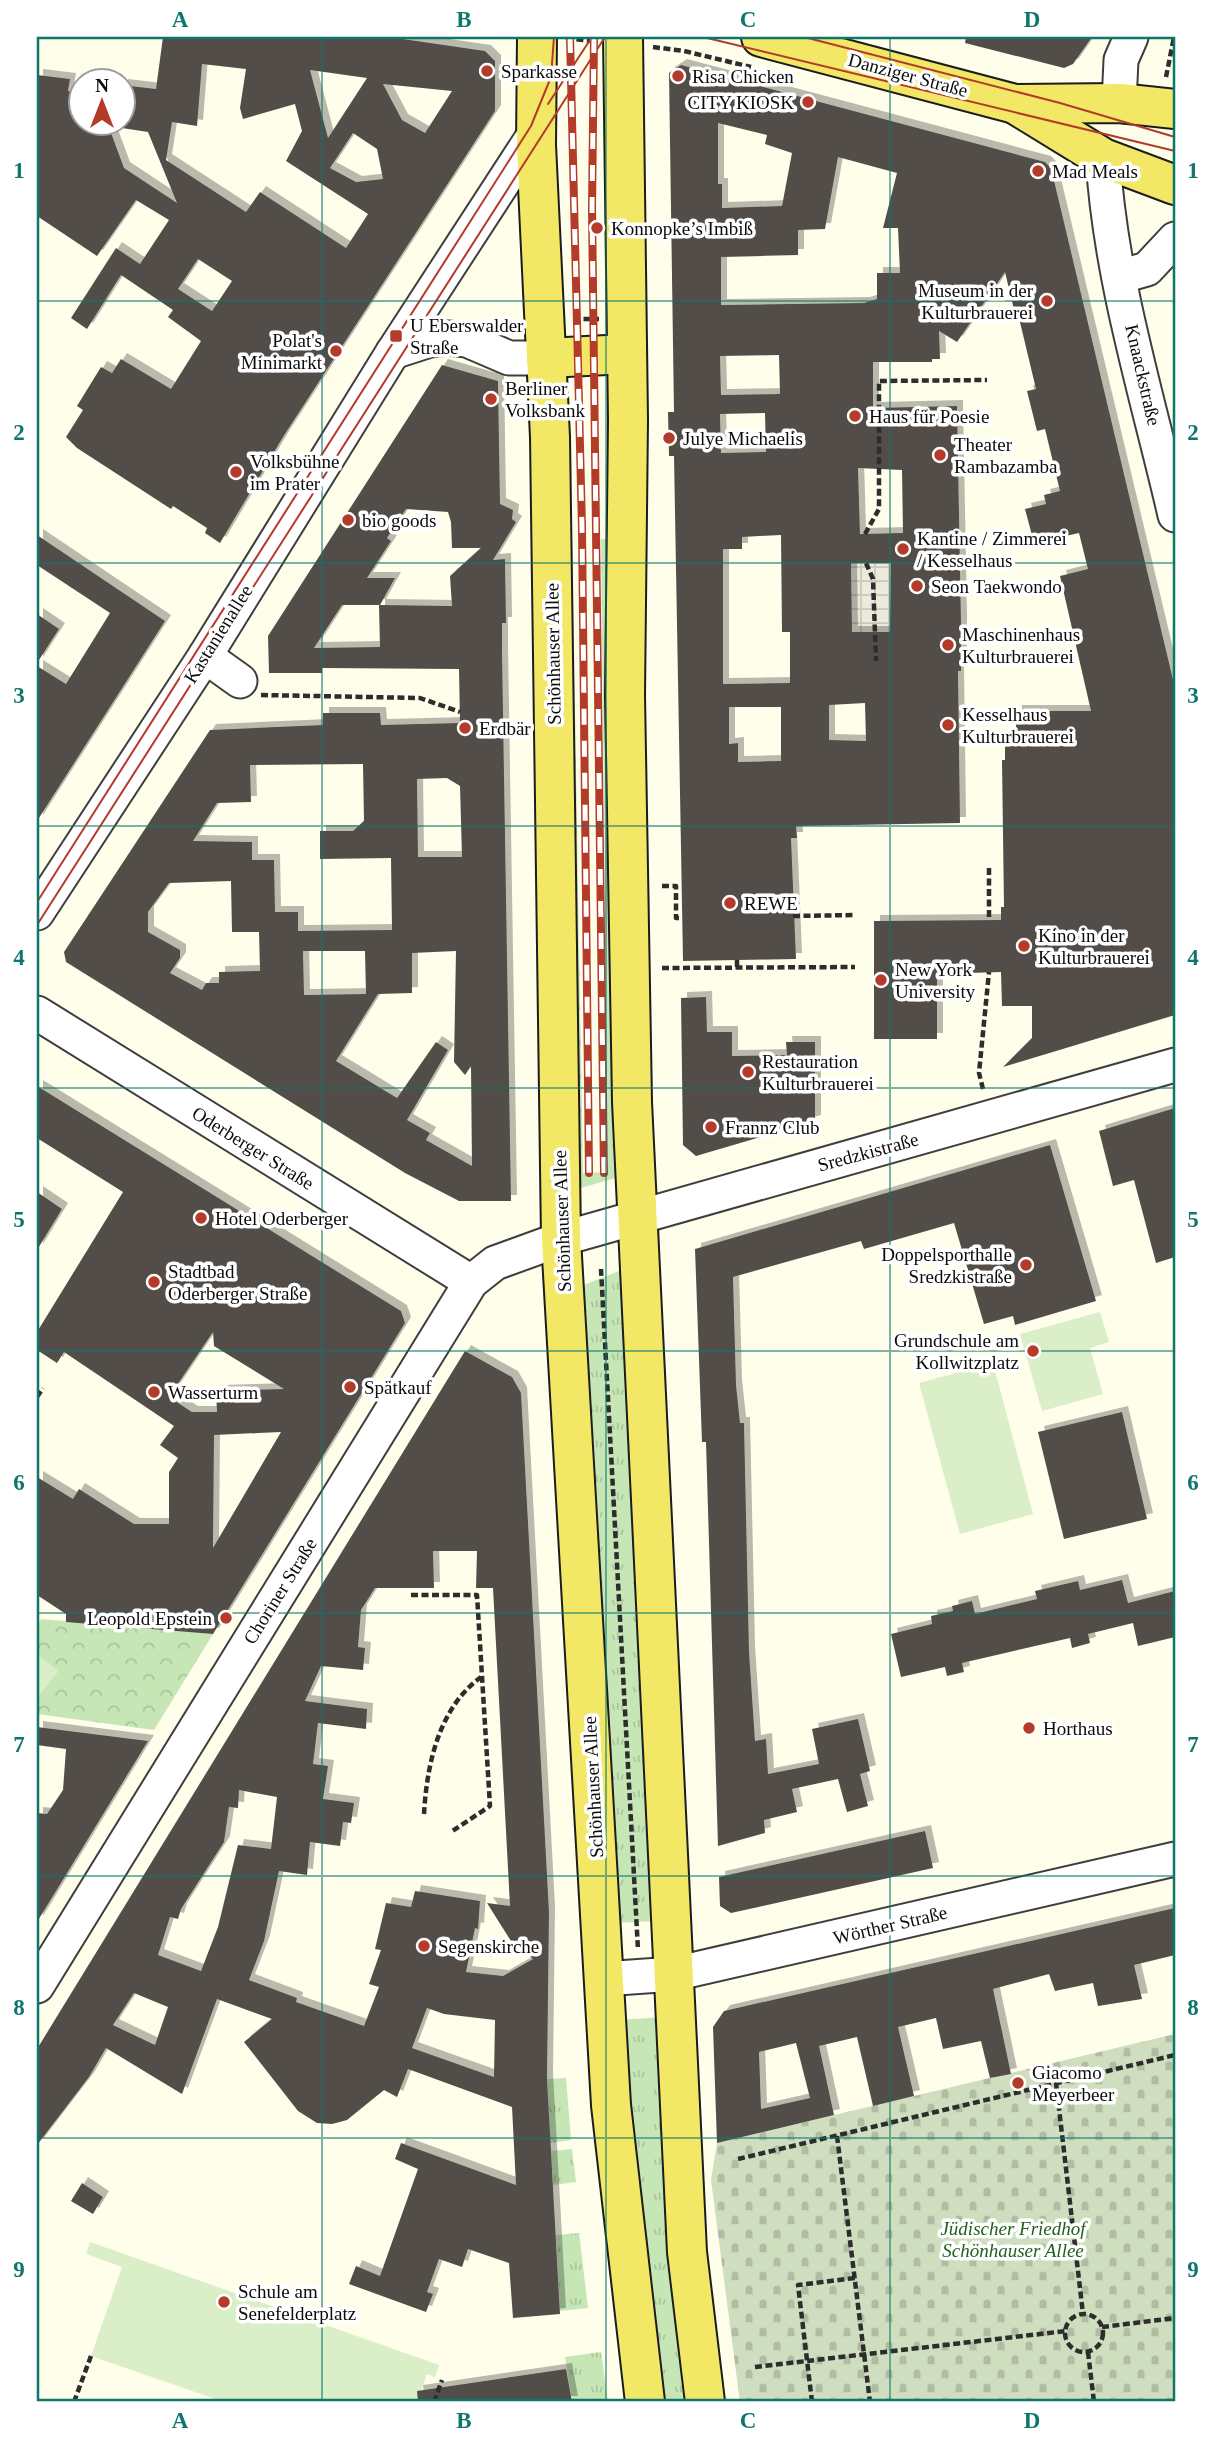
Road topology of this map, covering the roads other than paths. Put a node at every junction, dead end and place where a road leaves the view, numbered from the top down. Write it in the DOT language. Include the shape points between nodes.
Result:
graph roads {
  1 [pos="537,37"];
  2 [pos="623,37"];
  3 [pos="1131,37"];
  4 [pos="760,53"];
  5 [pos="1170,93"];
  6 [pos="1119,103"];
  7 [pos="1015,104"];
  8 [pos="536,132"];
  9 [pos="1103,158"];
  10 [pos="1175,185"];
  11 [pos="1175,240"];
  12 [pos="1119,277"];
  13 [pos="393,352"];
  14 [pos="627,354"];
  15 [pos="547,358"];
  16 [pos="1175,515"];
  17 [pos="205,656"];
  18 [pos="240,681"];
  19 [pos="37,913"];
  20 [pos="37,1013"];
  21 [pos="1175,1065"];
  22 [pos="639,1216"];
  23 [pos="561,1239"];
  24 [pos="471,1282"];
  25 [pos="1175,1859"];
  26 [pos="674,1974"];
  27 [pos="603,1979"];
  28 [pos="37,1986"];
  29 [pos="645,2402"];
  30 [pos="705,2402"];
  1 -- 8 [label="main road, Schönhauser Allee"];
  2 -- 14 [label="main road"];
  3 -- 6 [label="street" via="1121,60"];
  4 -- 7 [label="main road, Danziger Straße"];
  5 -- 6 [label="main road, Danziger Straße"];
  6 -- 7 [label="main road, Danziger Straße"];
  7 -- 9 [label="main road, Danziger Straße"];
  8 -- 13 [label="street, Kastanienallee"];
  8 -- 15 [label="main road, Schönhauser Allee"];
  9 -- 10 [label="main road, Danziger Straße"];
  9 -- 12 [label="street, Knaackstraße"];
  11 -- 12 [label="street" via="1147,269"];
  12 -- 16 [label="street, Knaackstraße"];
  13 -- 15 [label="street" via="448,338 467,340 509,358"];
  13 -- 17 [label="street, Kastanienallee"];
  14 -- 15 [label="main road"];
  14 -- 22 [label="main road" via="628,969"];
  15 -- 23 [label="main road, Schönhauser Allee"];
  17 -- 18 [label="street"];
  17 -- 19 [label="street, Kastanienallee"];
  20 -- 24 [label="street, Oderberger Straße"];
  21 -- 22 [label="street, Sredzkistraße"];
  22 -- 23 [label="street, Sredzkistraße"];
  22 -- 26 [label="main road"];
  23 -- 24 [label="street, Choriner Straße" via="495,1263"];
  23 -- 27 [label="main road, Schönhauser Allee"];
  24 -- 28 [label="street, Choriner Straße"];
  25 -- 26 [label="street, Wörther Straße"];
  26 -- 27 [label="street, Wörther Straße"];
  26 -- 30 [label="main road" via="687,2252"];
  27 -- 29 [label="main road, Schönhauser Allee" via="619,2185"];
}
